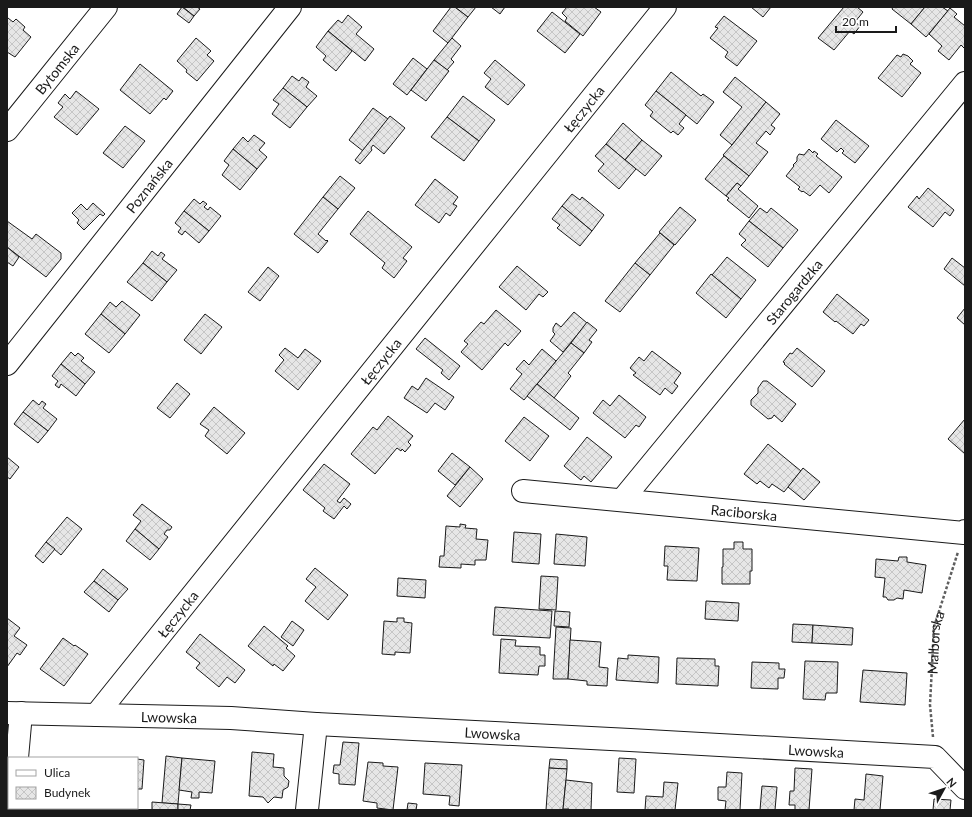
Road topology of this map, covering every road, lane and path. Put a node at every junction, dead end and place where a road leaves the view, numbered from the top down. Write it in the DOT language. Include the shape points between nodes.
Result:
graph roads {
  1 [pos="106,7"];
  2 [pos="290,7"];
  3 [pos="665,7"];
  4 [pos="965,83"];
  5 [pos="7,130"];
  6 [pos="7,364"];
  7 [pos="523,491"];
  8 [pos="622,500"];
  9 [pos="964,532"];
  10 [pos="14,713"];
  11 [pos="96,715"];
  12 [pos="316,724"];
  13 [pos="17,757"];
  14 [pos="935,757"];
  15 [pos="965,788"];
  16 [pos="307,810"];
  1 -- 5 [label="street, Bytomska"];
  2 -- 6 [label="street, Poznańska"];
  3 -- 11 [label="street, Łęczycka"];
  4 -- 8 [label="street, Starogardzka"];
  7 -- 8 [label="street, Raciborska"];
  8 -- 9 [label="street, Raciborska"];
  9 -- 14 [label="path, Malborska" via="934,627 930,705"];
  10 -- 11 [label="street, Lwowska"];
  10 -- 13 [label="street"];
  11 -- 12 [label="street, Lwowska" via="231,718"];
  12 -- 14 [label="street, Lwowska"];
  12 -- 16 [label="street"];
  14 -- 15 [label="street"];
}
